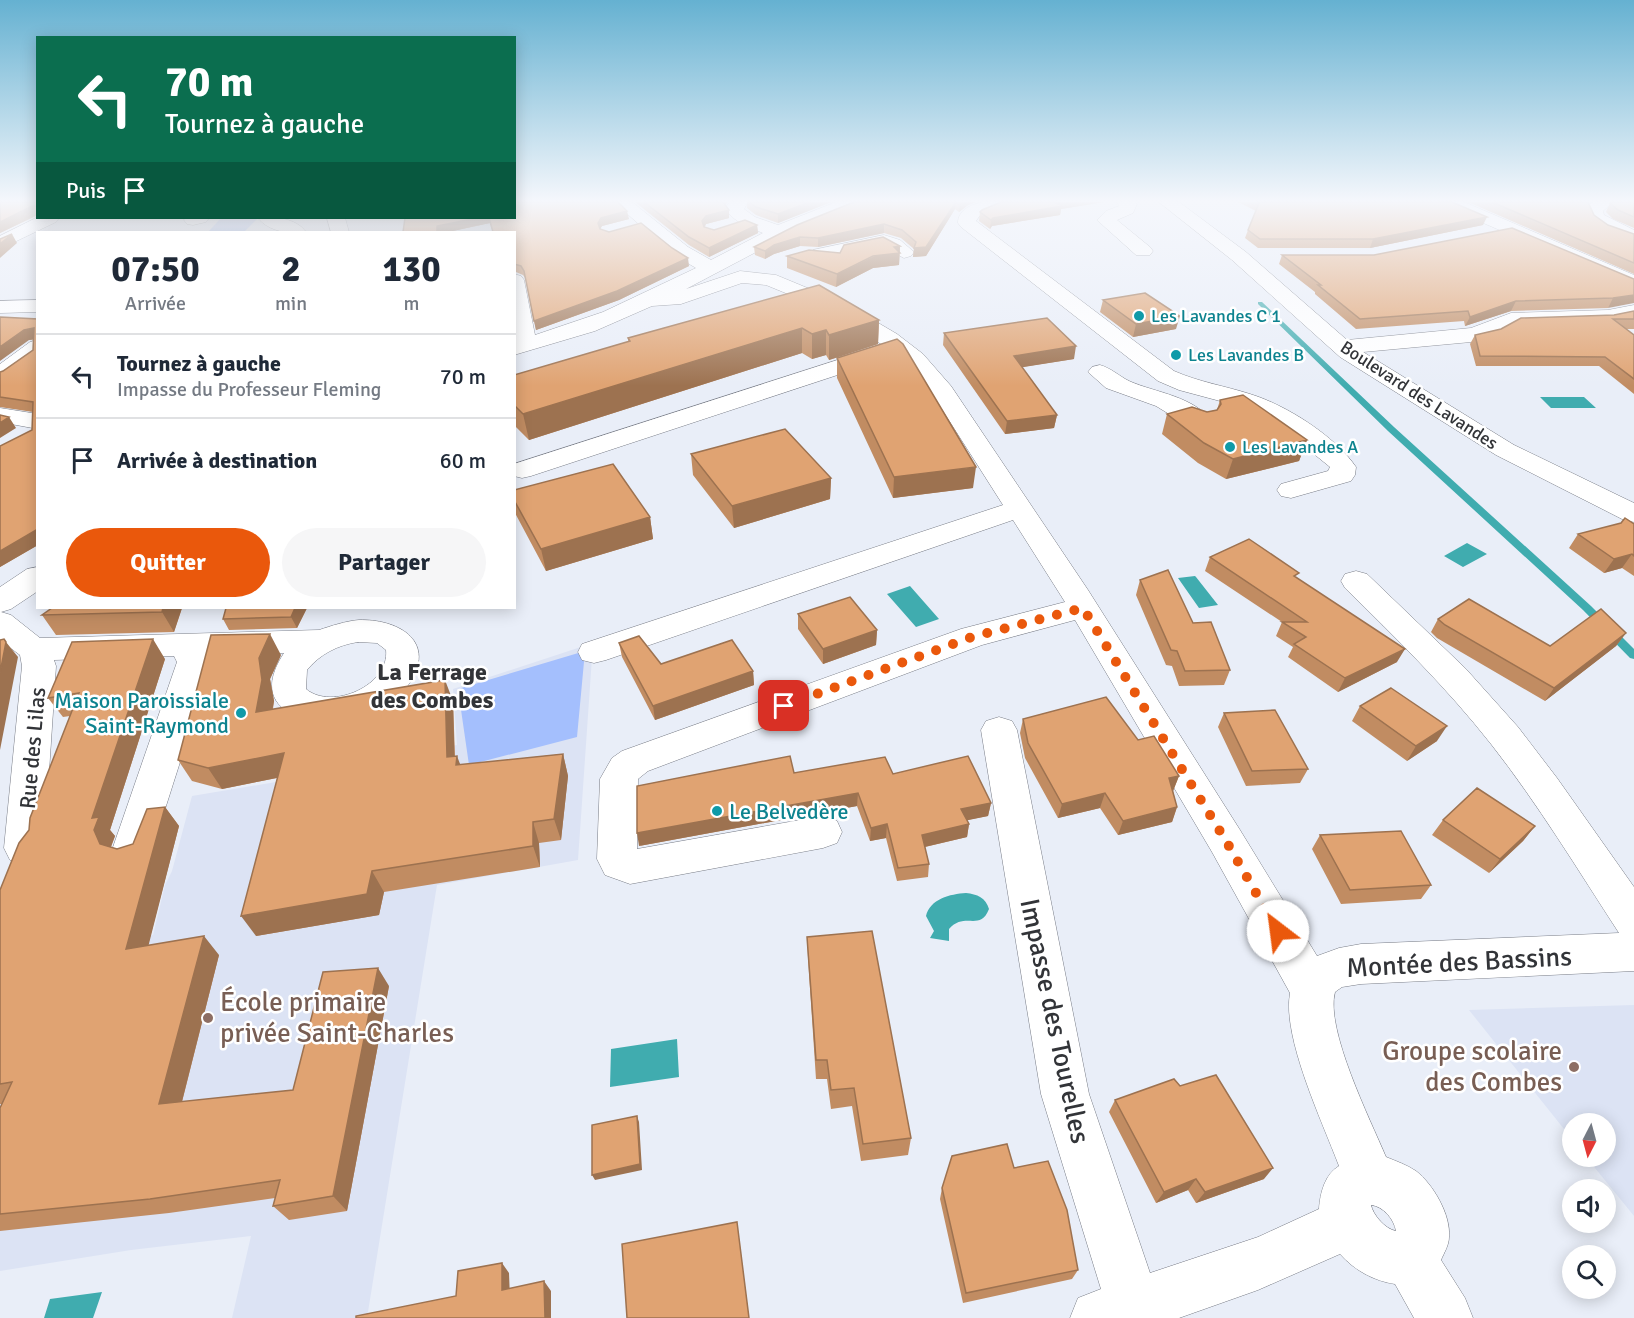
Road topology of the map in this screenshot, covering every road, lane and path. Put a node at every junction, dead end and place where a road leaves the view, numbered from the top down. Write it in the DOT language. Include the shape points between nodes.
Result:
graph roads {
  1 [pos="703,264"];
  2 [pos="716,264"];
  3 [pos="778,264"];
  4 [pos="1020,264"];
  5 [pos="1247,264"];
  6 [pos="1592,264"];
  7 [pos="709,267"];
  8 [pos="754,277"];
  9 [pos="1634,282"];
  10 [pos="647,300"];
  11 [pos="516,302"];
  12 [pos="36,306"];
  13 [pos="0,307"];
  14 [pos="1634,311"];
  15 [pos="520,346"];
  16 [pos="900,347"];
  17 [pos="1342,347"];
  18 [pos="33,350"];
  19 [pos="1148,362"];
  20 [pos="0,375"];
  21 [pos="0,415"];
  22 [pos="36,422"];
  23 [pos="1201,423"];
  24 [pos="36,429"];
  25 [pos="9,444"];
  26 [pos="522,470"];
  27 [pos="1291,490"];
  28 [pos="1020,508"];
  29 [pos="1634,514"];
  30 [pos="36,577"];
  31 [pos="1356,581"];
  32 [pos="0,602"];
  33 [pos="1083,608"];
  34 [pos="0,622"];
  35 [pos="321,641"];
  36 [pos="184,645"];
  37 [pos="35,648"];
  38 [pos="594,652"];
  39 [pos="999,730"];
  40 [pos="823,832"];
  41 [pos="24,848"];
  42 [pos="132,850"];
  43 [pos="1634,921"];
  44 [pos="1634,952"];
  45 [pos="1313,991"];
  46 [pos="1359,1200"];
  47 [pos="1116,1312"];
  48 [pos="1445,1318"];
  1 -- 7 [label="street"];
  2 -- 7 [label="street"];
  3 -- 8 [label="street"];
  4 -- 19 [label="street"];
  5 -- 17 [label="street, Boulevard des Lavandes"];
  6 -- 9 [label="street"];
  7 -- 10 [label="street"];
  8 -- 10 [label="street" via="729,280 674,300"];
  8 -- 16 [label="street" via="774,280 839,308"];
  10 -- 15 [label="street" via="611,317"];
  11 -- 15 [label="street"];
  12 -- 13 [label="street"];
  14 -- 17 [label="street" via="1608,316 1515,318 1471,335"];
  16 -- 26 [label="street"];
  16 -- 28 [label="street" via="943,391"];
  17 -- 29 [label="street, Boulevard des Lavandes" via="1505,450"];
  18 -- 20 [label="street"];
  19 -- 23 [label="street" via="1106,370 1112,383 1162,400"];
  19 -- 27 [label="street" via="1182,384 1266,409 1343,467 1342,475"];
  21 -- 22 [label="street"];
  24 -- 25 [label="street"];
  28 -- 33 [label="street"];
  28 -- 38 [label="street"];
  30 -- 32 [label="street"];
  31 -- 43 [label="street" via="1433,654 1494,723 1555,802"];
  33 -- 40 [label="street" via="1000,628 635,761 619,779 617,859 623,866"];
  33 -- 45 [label="street"];
  34 -- 37 [label="street" via="23,643"];
  35 -- 36 [label="street"];
  36 -- 37 [label="street"];
  36 -- 42 [label="street" via="194,662 193,669"];
  37 -- 41 [label="street, Rue des Lilas" via="39,666"];
  39 -- 47 [label="street, Impasse des Tourelles" via="1065,1094"];
  44 -- 45 [label="street, Montée des Bassins" via="1361,964 1328,972"];
  45 -- 46 [label="street" via="1310,1008 1314,1036"];
  46 -- 47 [label="street" via="1298,1247"];
  46 -- 48 [label="street" via="1380,1180 1392,1185 1413,1205 1424,1230 1418,1250 1409,1256"];
}
